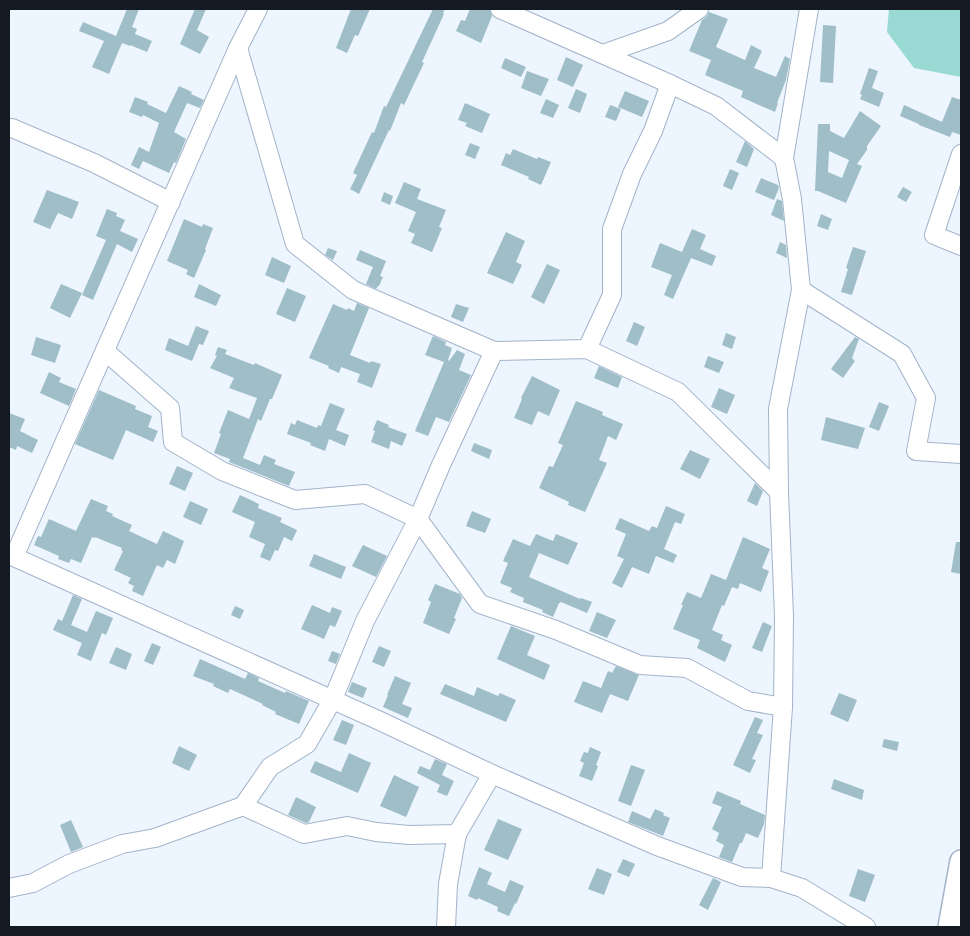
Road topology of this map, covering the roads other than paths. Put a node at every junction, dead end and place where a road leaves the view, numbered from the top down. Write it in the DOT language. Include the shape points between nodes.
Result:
graph roads {
  1 [pos="258,9"];
  2 [pos="500,9"];
  3 [pos="699,9"];
  4 [pos="809,9"];
  5 [pos="238,48"];
  6 [pos="603,54"];
  7 [pos="670,84"];
  8 [pos="12,128"];
  9 [pos="961,154"];
  10 [pos="784,158"];
  11 [pos="171,202"];
  12 [pos="961,246"];
  13 [pos="801,290"];
  14 [pos="587,349"];
  15 [pos="105,350"];
  16 [pos="494,351"];
  17 [pos="961,454"];
  18 [pos="779,492"];
  19 [pos="418,519"];
  20 [pos="11,556"];
  21 [pos="333,699"];
  22 [pos="783,707"];
  23 [pos="492,774"];
  24 [pos="243,806"];
  25 [pos="457,834"];
  26 [pos="961,868"];
  27 [pos="771,878"];
  28 [pos="9,888"];
  29 [pos="446,927"];
  30 [pos="866,927"];
  31 [pos="949,927"];
  1 -- 5 [label="street"];
  2 -- 6 [label="street"];
  3 -- 6 [label="street" via="668,31"];
  4 -- 10 [label="street"];
  5 -- 11 [label="street"];
  5 -- 16 [label="street" via="295,244 353,290"];
  6 -- 7 [label="street"];
  7 -- 10 [label="street" via="716,106"];
  7 -- 14 [label="street" via="612,229 612,294"];
  8 -- 11 [label="street"];
  9 -- 12 [label="street" via="934,235"];
  10 -- 13 [label="street" via="792,199"];
  11 -- 15 [label="street"];
  13 -- 17 [label="street" via="902,354 926,398 916,451"];
  13 -- 18 [label="street" via="778,409"];
  14 -- 16 [label="street"];
  14 -- 18 [label="street" via="678,392"];
  15 -- 19 [label="street" via="170,408 172,442 222,471 295,500 365,494"];
  15 -- 20 [label="street"];
  16 -- 19 [label="street"];
  18 -- 22 [label="street" via="784,616"];
  19 -- 21 [label="street" via="365,621"];
  19 -- 22 [label="street" via="480,604 556,630 640,666 687,668 748,701"];
  20 -- 21 [label="street"];
  21 -- 23 [label="street"];
  21 -- 24 [label="street" via="307,744 270,767"];
  22 -- 27 [label="street"];
  23 -- 25 [label="street"];
  23 -- 27 [label="street" via="657,846 742,877"];
  24 -- 25 [label="street" via="304,834 347,826 376,832"];
  24 -- 28 [label="street" via="155,838 122,844 33,882"];
  25 -- 29 [label="street" via="448,884"];
  26 -- 31 [label="main road"];
  27 -- 30 [label="street" via="802,888"];
}
